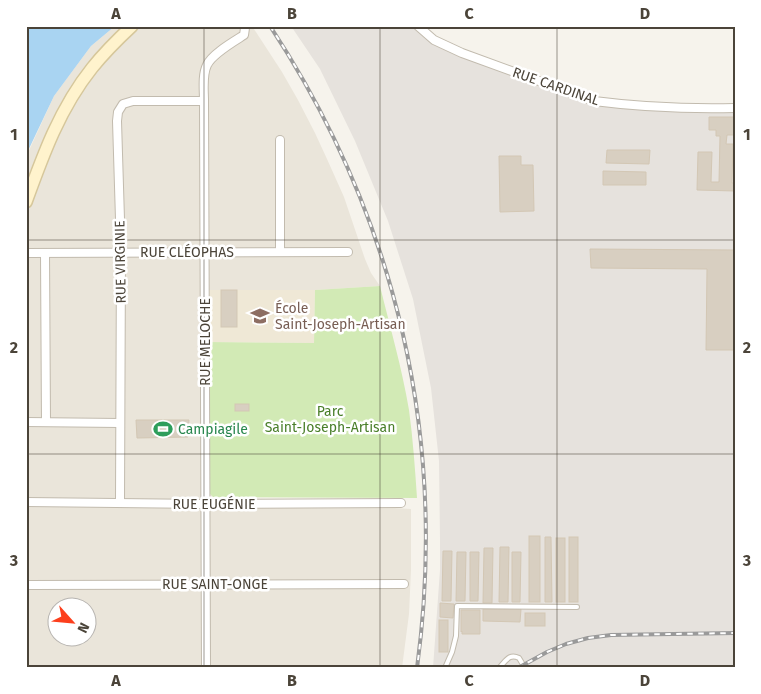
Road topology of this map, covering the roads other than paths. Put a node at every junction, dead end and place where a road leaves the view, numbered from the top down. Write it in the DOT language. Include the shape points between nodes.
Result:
graph roads {
  1 [pos="132,26"];
  2 [pos="418,26"];
  3 [pos="244,30"];
  4 [pos="204,101"];
  5 [pos="735,108"];
  6 [pos="280,140"];
  7 [pos="26,202"];
  8 [pos="46,252"];
  9 [pos="120,252"];
  10 [pos="205,252"];
  11 [pos="280,252"];
  12 [pos="348,252"];
  13 [pos="26,253"];
  14 [pos="26,422"];
  15 [pos="46,422"];
  16 [pos="120,423"];
  17 [pos="26,502"];
  18 [pos="120,503"];
  19 [pos="401,503"];
  20 [pos="206,504"];
  21 [pos="206,584"];
  22 [pos="404,584"];
  23 [pos="26,585"];
  24 [pos="577,607"];
  25 [pos="206,668"];
  26 [pos="445,668"];
  27 [pos="499,668"];
  28 [pos="525,668"];
  1 -- 7 [label="street" via="92,67 69,102 54,129"];
  2 -- 5 [label="street, RUE CARDINAL" via="434,40 462,53 594,101 678,108"];
  3 -- 4 [label="street, RUE MELOCHE" via="207,64"];
  4 -- 9 [label="street, RUE VIRGINIE" via="133,101 123,104 118,112"];
  4 -- 10 [label="street, RUE MELOCHE"];
  6 -- 11 [label="street"];
  8 -- 9 [label="street, RUE CLÉOPHAS"];
  8 -- 13 [label="street, RUE CLÉOPHAS"];
  8 -- 15 [label="street"];
  9 -- 10 [label="street, RUE CLÉOPHAS"];
  9 -- 16 [label="street, RUE VIRGINIE"];
  10 -- 11 [label="street, RUE CLÉOPHAS"];
  10 -- 20 [label="street, RUE MELOCHE"];
  11 -- 12 [label="street, RUE CLÉOPHAS"];
  14 -- 15 [label="street"];
  15 -- 16 [label="street"];
  16 -- 18 [label="street, RUE VIRGINIE"];
  17 -- 18 [label="street, RUE EUGÉNIE"];
  18 -- 20 [label="street, RUE EUGÉNIE"];
  19 -- 20 [label="street, RUE EUGÉNIE"];
  20 -- 21 [label="street, RUE MELOCHE"];
  21 -- 22 [label="street, RUE SAINT-ONGE"];
  21 -- 23 [label="street, RUE SAINT-ONGE"];
  21 -- 25 [label="street, RUE MELOCHE"];
  24 -- 26 [label="lane" via="457,606 456,636"];
  27 -- 28 [label="lane" via="512,656 519,658"];
}
